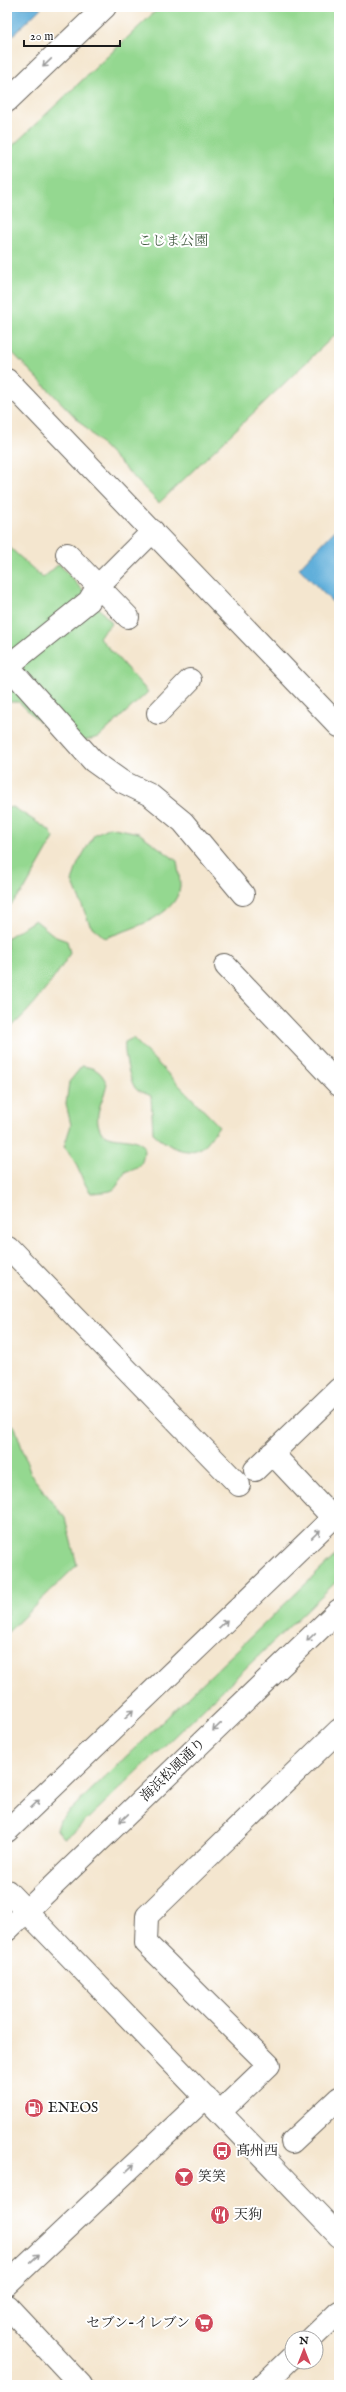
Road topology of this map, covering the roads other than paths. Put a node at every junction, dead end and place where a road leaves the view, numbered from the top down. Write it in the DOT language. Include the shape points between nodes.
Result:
graph roads {
  1 [pos="106,7"];
  2 [pos="7,101"];
  3 [pos="7,380"];
  4 [pos="153,531"];
  5 [pos="67,554"];
  6 [pos="98,586"];
  7 [pos="128,616"];
  8 [pos="190,680"];
  9 [pos="158,713"];
  10 [pos="339,726"];
  11 [pos="242,894"];
  12 [pos="226,966"];
  13 [pos="339,1085"];
  14 [pos="7,1246"];
  15 [pos="339,1389"];
  16 [pos="272,1453"];
  17 [pos="336,1515"];
  18 [pos="339,1610"];
  19 [pos="339,1730"];
  20 [pos="7,1831"];
  21 [pos="7,1891"];
  22 [pos="27,1911"];
  23 [pos="7,1930"];
  24 [pos="339,2098"];
  25 [pos="213,2105"];
  26 [pos="292,2142"];
  27 [pos="339,2236"];
  28 [pos="7,2284"];
  29 [pos="7,2306"];
  30 [pos="339,2312"];
  31 [pos="320,2330"];
  32 [pos="284,2364"];
  33 [pos="81,2385"];
  34 [pos="262,2385"];
  1 -- 2 [label="street, one-way"];
  3 -- 4 [label="street"];
  4 -- 6 [label="street"];
  4 -- 10 [label="street"];
  5 -- 6 [label="street"];
  6 -- 7 [label="street"];
  6 -- 11 [label="street" via="89,601 8,666 93,761 121,781 150,795 183,822"];
  8 -- 9 [label="street"];
  12 -- 13 [label="street"];
  14 -- 16 [label="street" via="247,1477"];
  15 -- 16 [label="street"];
  16 -- 17 [label="street"];
  20 -- 17 [label="street, one-way"];
  18 -- 22 [label="street, 海浜松風通り, one-way"];
  19 -- 25 [label="street" via="147,1916 146,1943 269,2065"];
  21 -- 22 [label="street"];
  22 -- 23 [label="street, 海浜松風通り"];
  22 -- 25 [label="street"];
  24 -- 26 [label="street"];
  25 -- 27 [label="street"];
  28 -- 25 [label="street, one-way"];
  29 -- 33 [label="street"];
  30 -- 31 [label="street"];
  32 -- 34 [label="street"];
}
